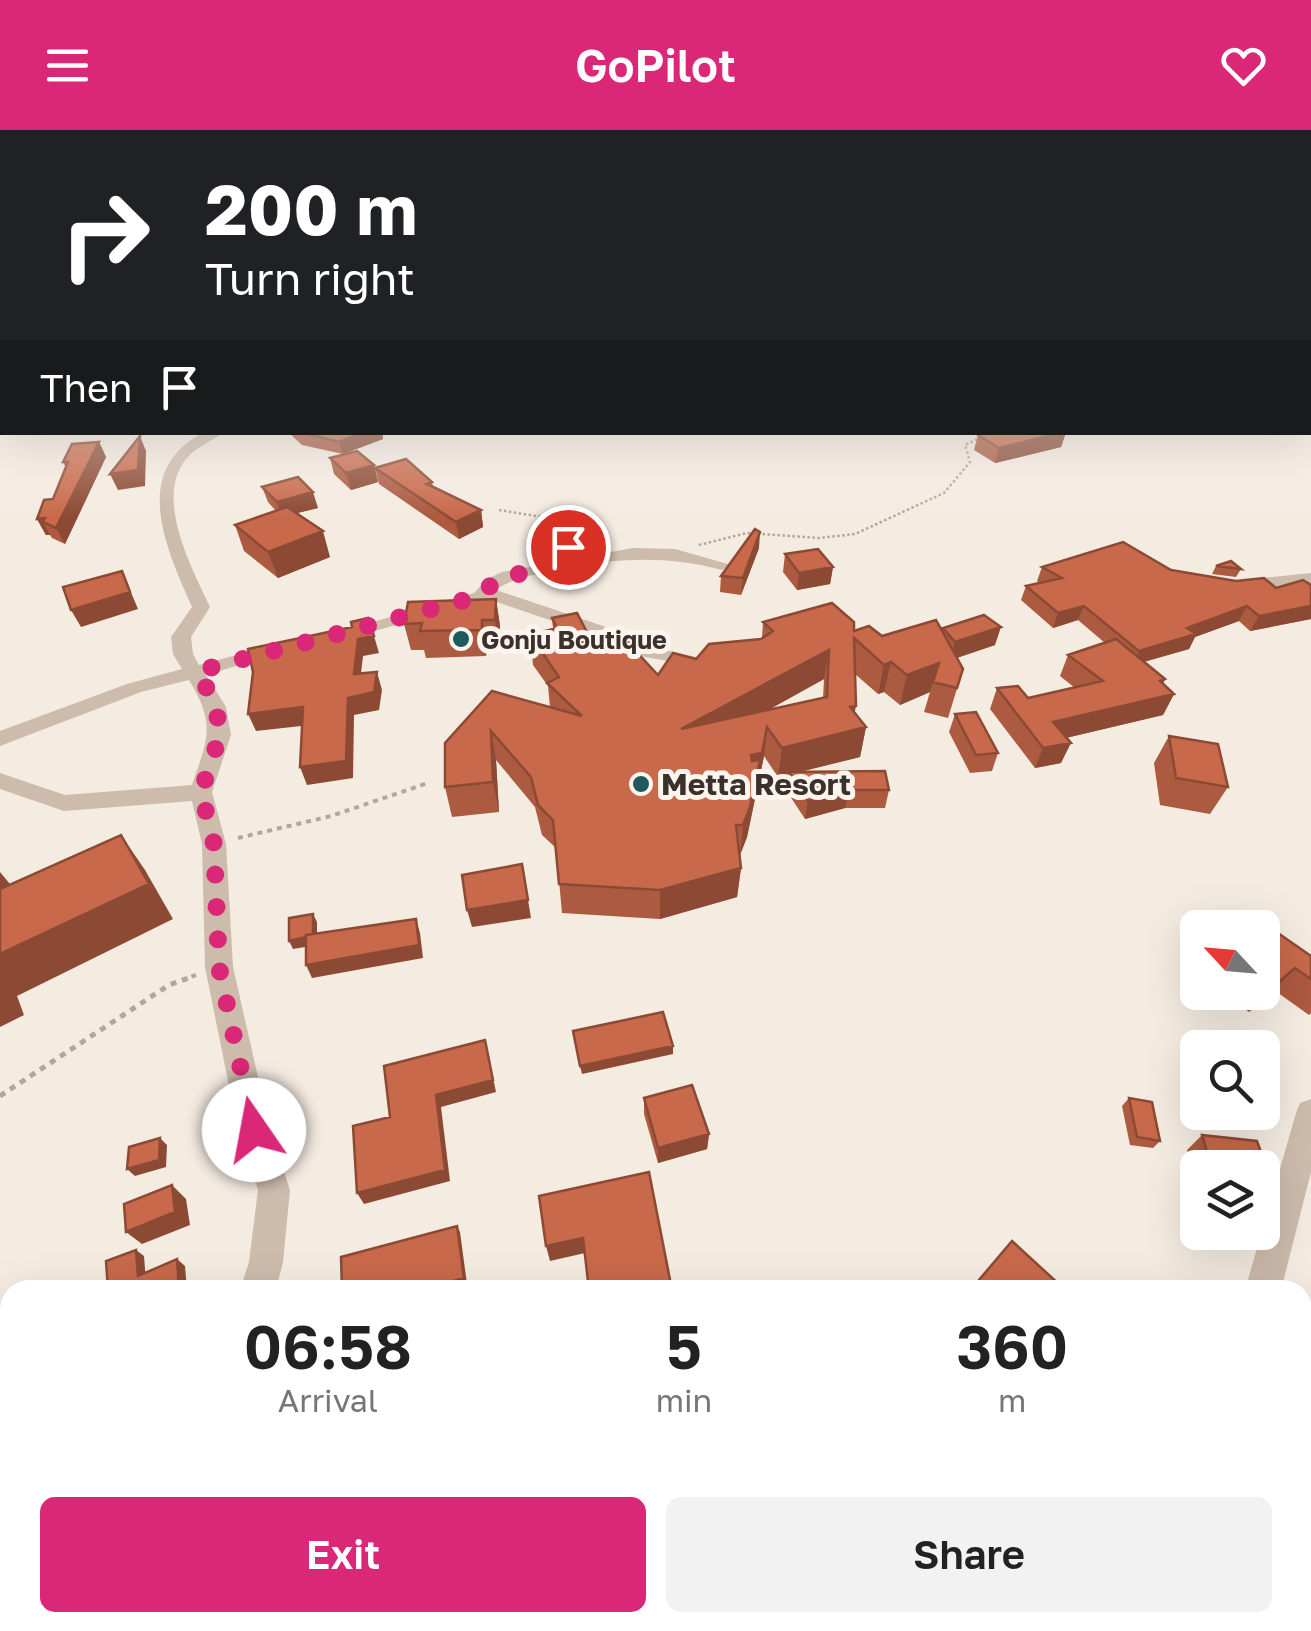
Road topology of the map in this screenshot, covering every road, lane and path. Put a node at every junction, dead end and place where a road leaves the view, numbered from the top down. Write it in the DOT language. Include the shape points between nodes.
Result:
graph roads {
  1 [pos="211,435"];
  2 [pos="986,435"];
  3 [pos="499,510"];
  4 [pos="688,554"];
  5 [pos="722,565"];
  6 [pos="534,570"];
  7 [pos="1311,578"];
  8 [pos="1215,584"];
  9 [pos="480,596"];
  10 [pos="722,664"];
  11 [pos="198,671"];
  12 [pos="0,738"];
  13 [pos="0,781"];
  14 [pos="428,783"];
  15 [pos="201,792"];
  16 [pos="214,844"];
  17 [pos="219,967"];
  18 [pos="0,1096"];
  19 [pos="1311,1112"];
  20 [pos="261,1280"];
  21 [pos="1266,1280"];
  1 -- 11 [label="street" via="192,444 169,477 167,498 175,548 201,607 181,636 183,654"];
  2 -- 4 [label="path" via="965,445 970,462 952,491 895,512 872,529 836,538 712,537"];
  3 -- 6 [label="path" via="536,510 577,538"];
  4 -- 5 [label="street"];
  4 -- 6 [label="street" via="618,550"];
  6 -- 9 [label="street" via="496,580"];
  7 -- 8 [label="street"];
  9 -- 10 [label="street" via="492,594 688,665"];
  9 -- 11 [label="street"];
  11 -- 12 [label="street" via="95,700"];
  11 -- 15 [label="street" via="216,707 220,735"];
  13 -- 15 [label="street" via="64,803"];
  14 -- 16 [label="path" via="332,816"];
  15 -- 16 [label="street"];
  16 -- 17 [label="street"];
  17 -- 18 [label="path" via="169,985"];
  17 -- 20 [label="street" via="254,1130 274,1190"];
  19 -- 21 [label="street"];
}
